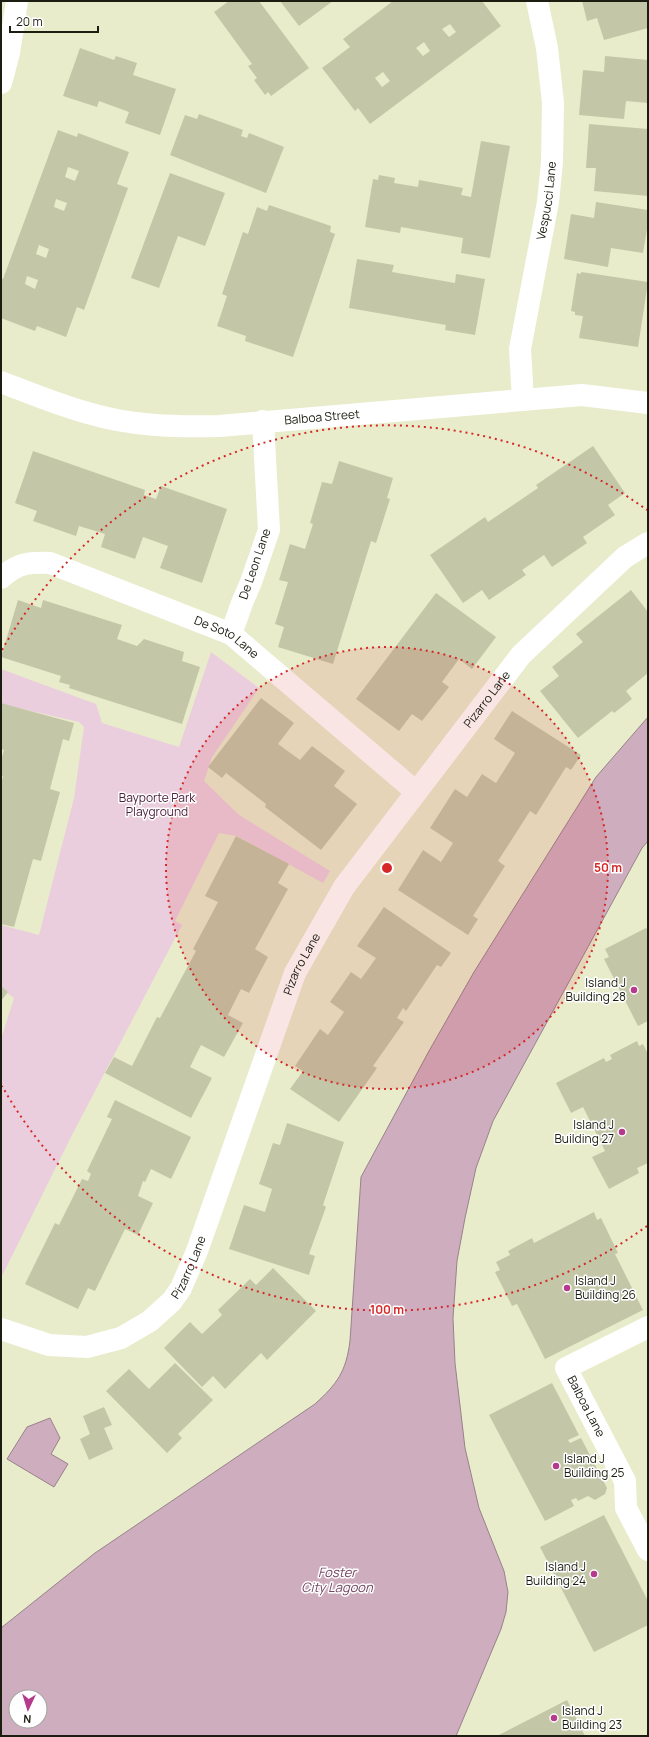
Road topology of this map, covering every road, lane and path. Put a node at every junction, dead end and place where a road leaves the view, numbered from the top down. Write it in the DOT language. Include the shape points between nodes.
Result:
graph roads {
  1 [pos="17,1"];
  2 [pos="537,1"];
  3 [pos="1,83"];
  4 [pos="1,382"];
  5 [pos="523,400"];
  6 [pos="648,403"];
  7 [pos="263,421"];
  8 [pos="648,543"];
  9 [pos="1,578"];
  10 [pos="231,634"];
  11 [pos="416,791"];
  12 [pos="648,1327"];
  13 [pos="1,1329"];
  14 [pos="648,1550"];
  1 -- 3 [label="street" via="9,53"];
  2 -- 5 [label="street, Vespucci Lane" via="547,48 553,103 552,155 548,202 520,349"];
  4 -- 7 [label="street, Balboa Street" via="88,413 126,422 174,427"];
  5 -- 6 [label="street, Balboa Street" via="582,395"];
  5 -- 7 [label="street, Balboa Street"];
  7 -- 10 [label="street, De Leon Lane" via="269,530"];
  8 -- 11 [label="street, Pizarro Lane" via="625,557 521,655"];
  9 -- 10 [label="street, De Soto Lane" via="10,570 28,562 50,563"];
  10 -- 11 [label="street, De Soto Lane"];
  11 -- 13 [label="street, Pizarro Lane" via="344,887 295,973 197,1251 181,1288 172,1301 150,1321 121,1338 88,1346 49,1345"];
  12 -- 14 [label="street, Balboa Lane" via="566,1368 626,1481 626,1508"];
}
